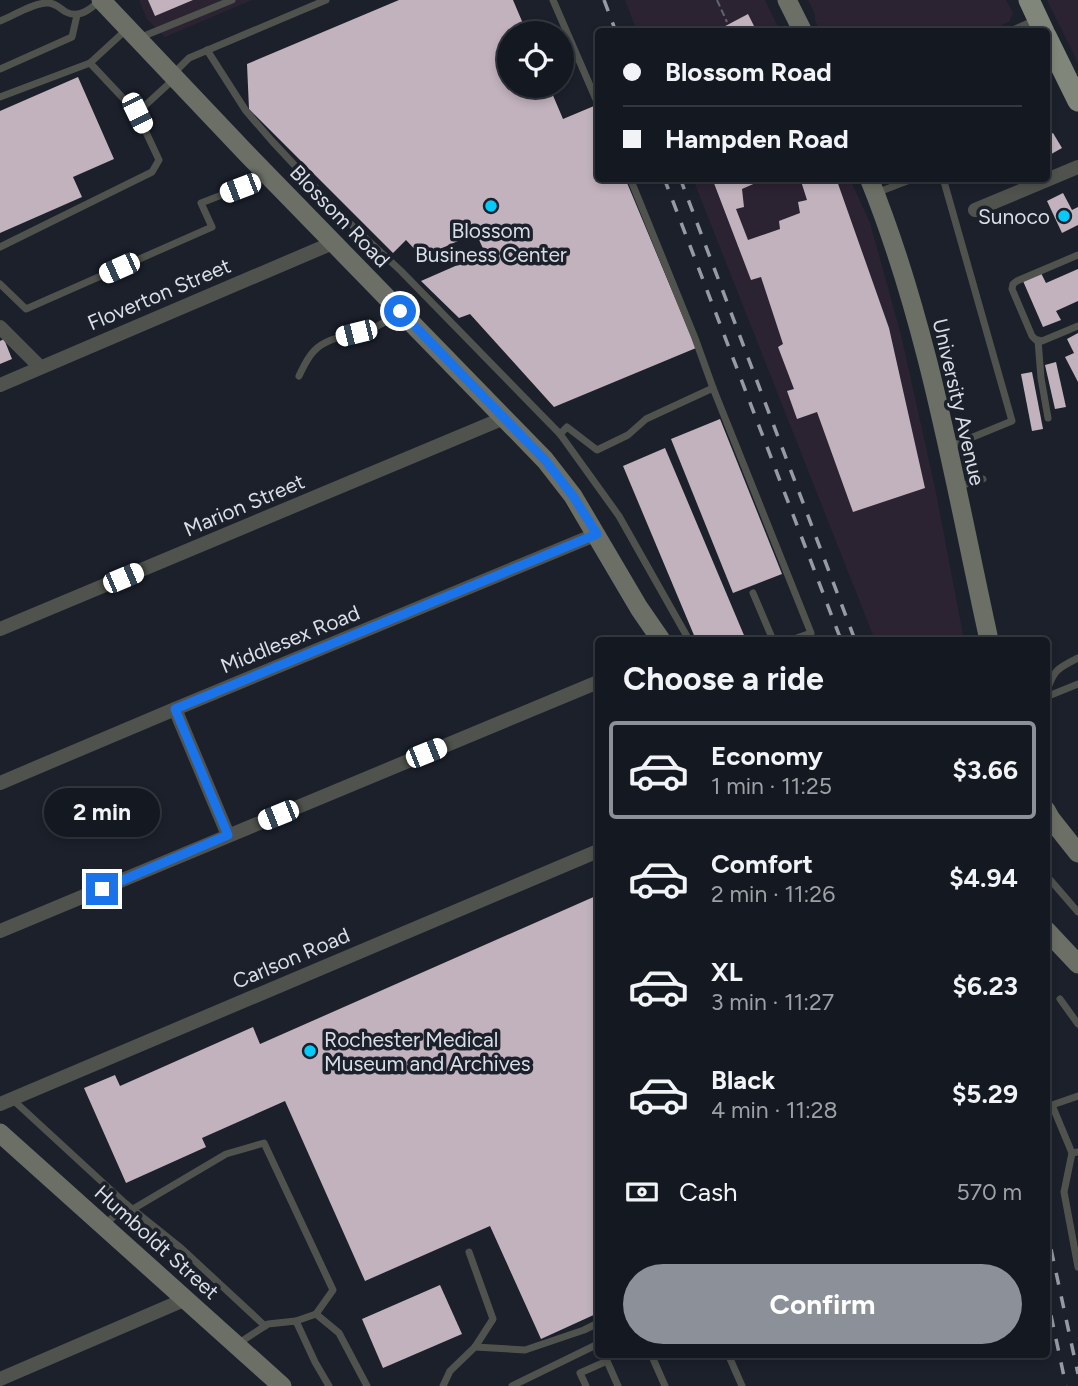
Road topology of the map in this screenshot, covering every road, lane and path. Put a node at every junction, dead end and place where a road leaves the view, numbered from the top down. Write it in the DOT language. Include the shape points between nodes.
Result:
graph roads {
  1 [pos="101,0"];
  2 [pos="232,0"];
  3 [pos="326,0"];
  4 [pos="554,0"];
  5 [pos="717,0"];
  6 [pos="787,0"];
  7 [pos="1029,0"];
  8 [pos="76,15"];
  9 [pos="0,21"];
  10 [pos="727,22"];
  11 [pos="801,28"];
  12 [pos="1043,28"];
  13 [pos="133,33"];
  14 [pos="1050,43"];
  15 [pos="207,51"];
  16 [pos="89,63"];
  17 [pos="0,69"];
  18 [pos="174,76"];
  19 [pos="0,97"];
  20 [pos="595,97"];
  21 [pos="1078,101"];
  22 [pos="137,113"];
  23 [pos="1078,167"];
  24 [pos="270,177"];
  25 [pos="1050,179"];
  26 [pos="632,182"];
  27 [pos="894,182"];
  28 [pos="944,182"];
  29 [pos="1042,182"];
  30 [pos="872,186"];
  31 [pos="975,210"];
  32 [pos="335,243"];
  33 [pos="0,247"];
  34 [pos="1078,255"];
  35 [pos="0,284"];
  36 [pos="400,311"];
  37 [pos="1078,326"];
  38 [pos="0,327"];
  39 [pos="1038,340"];
  40 [pos="40,367"];
  41 [pos="299,376"];
  42 [pos="0,385"];
  43 [pos="713,387"];
  44 [pos="504,418"];
  45 [pos="1048,418"];
  46 [pos="560,434"];
  47 [pos="947,447"];
  48 [pos="983,479"];
  49 [pos="956,487"];
  50 [pos="597,534"];
  51 [pos="753,593"];
  52 [pos="0,629"];
  53 [pos="659,637"];
  54 [pos="687,637"];
  55 [pos="772,637"];
  56 [pos="800,637"];
  57 [pos="988,637"];
  58 [pos="1078,658"];
  59 [pos="595,683"];
  60 [pos="1050,684"];
  61 [pos="1078,684"];
  62 [pos="1050,694"];
  63 [pos="175,709"];
  64 [pos="0,783"];
  65 [pos="1050,817"];
  66 [pos="228,835"];
  67 [pos="595,851"];
  68 [pos="1078,853"];
  69 [pos="1050,880"];
  70 [pos="1078,912"];
  71 [pos="0,932"];
  72 [pos="1050,934"];
  73 [pos="1078,964"];
  74 [pos="1060,999"];
  75 [pos="1078,1024"];
  76 [pos="1078,1096"];
  77 [pos="6,1101"];
  78 [pos="0,1133"];
  79 [pos="1075,1152"];
  80 [pos="130,1207"];
  81 [pos="104,1226"];
  82 [pos="468,1252"];
  83 [pos="1078,1267"];
  84 [pos="186,1299"];
  85 [pos="316,1314"];
  86 [pos="296,1321"];
  87 [pos="595,1324"];
  88 [pos="265,1326"];
  89 [pos="236,1345"];
  90 [pos="595,1345"];
  91 [pos="475,1347"];
  92 [pos="653,1358"];
  93 [pos="730,1358"];
  94 [pos="0,1379"];
  95 [pos="282,1386"];
  96 [pos="329,1386"];
  97 [pos="367,1386"];
  98 [pos="443,1386"];
  99 [pos="512,1386"];
  100 [pos="586,1386"];
  101 [pos="618,1386"];
  102 [pos="665,1386"];
  103 [pos="742,1386"];
  1 -- 8 [label="lane"];
  1 -- 13 [label="street, Blossom Road"];
  2 -- 13 [label="lane"];
  3 -- 15 [label="lane"];
  4 -- 20 [label="lane"];
  5 -- 10 [label="path"];
  6 -- 11 [label="street"];
  7 -- 12 [label="main road"];
  8 -- 9 [label="lane" via="40,3"];
  8 -- 17 [label="lane" via="72,37"];
  13 -- 16 [label="lane"];
  13 -- 18 [label="street, Blossom Road"];
  14 -- 21 [label="main road"];
  15 -- 18 [label="lane" via="189,58"];
  15 -- 46 [label="lane" via="246,111 272,141"];
  16 -- 19 [label="lane"];
  16 -- 22 [label="lane"];
  18 -- 22 [label="lane"];
  18 -- 24 [label="street, Blossom Road"];
  22 -- 33 [label="lane" via="159,160 152,172"];
  23 -- 25 [label="street"];
  24 -- 32 [label="street, Blossom Road"];
  24 -- 35 [label="lane" via="201,203 212,227 26,309"];
  26 -- 43 [label="lane"];
  27 -- 30 [label="lane"];
  28 -- 47 [label="lane" via="1012,421"];
  29 -- 31 [label="street"];
  30 -- 47 [label="street, University Avenue" via="904,276"];
  32 -- 36 [label="street, Blossom Road"];
  32 -- 40 [label="street, Floverton Street"];
  34 -- 39 [label="lane" via="1013,284 1032,336"];
  36 -- 41 [label="lane" via="372,329 320,346"];
  36 -- 44 [label="street, Blossom Road"];
  37 -- 39 [label="lane"];
  38 -- 40 [label="street"];
  39 -- 45 [label="lane"];
  40 -- 42 [label="street, Floverton Street"];
  43 -- 46 [label="lane" via="646,419 628,435 597,450 567,428"];
  43 -- 56 [label="lane" via="811,633"];
  44 -- 50 [label="street, Blossom Road" via="552,468"];
  44 -- 52 [label="street, Marion Street"];
  46 -- 54 [label="lane" via="618,516"];
  47 -- 49 [label="street, University Avenue"];
  48 -- 49 [label="lane"];
  49 -- 57 [label="street, University Avenue"];
  50 -- 53 [label="street, Blossom Road"];
  50 -- 63 [label="street, Middlesex Road"];
  51 -- 55 [label="lane"];
  58 -- 60 [label="lane" via="1055,671"];
  59 -- 66 [label="street"];
  61 -- 62 [label="lane"];
  63 -- 64 [label="street, Middlesex Road"];
  63 -- 66 [label="street"];
  65 -- 68 [label="street"];
  66 -- 71 [label="street"];
  67 -- 77 [label="street, Carlson Road"];
  69 -- 70 [label="lane"];
  72 -- 73 [label="street"];
  74 -- 75 [label="lane"];
  76 -- 79 [label="lane" via="1052,1105"];
  77 -- 80 [label="lane"];
  78 -- 81 [label="street, Humboldt Street"];
  79 -- 83 [label="lane" via="1064,1192"];
  80 -- 81 [label="lane"];
  80 -- 85 [label="lane" via="226,1154 264,1143 333,1290"];
  80 -- 88 [label="lane"];
  81 -- 84 [label="street, Humboldt Street"];
  82 -- 91 [label="lane" via="493,1319"];
  84 -- 89 [label="street, Humboldt Street"];
  84 -- 94 [label="street"];
  85 -- 86 [label="lane"];
  85 -- 97 [label="lane" via="340,1333"];
  86 -- 88 [label="lane"];
  86 -- 96 [label="lane"];
  87 -- 91 [label="lane" via="525,1350"];
  88 -- 89 [label="lane"];
  89 -- 95 [label="street, Humboldt Street"];
  90 -- 99 [label="lane"];
  91 -- 98 [label="lane" via="450,1371"];
  92 -- 102 [label="lane"];
  93 -- 103 [label="lane"];
  100 -- 101 [label="lane" via="580,1373 607,1361"];
}
